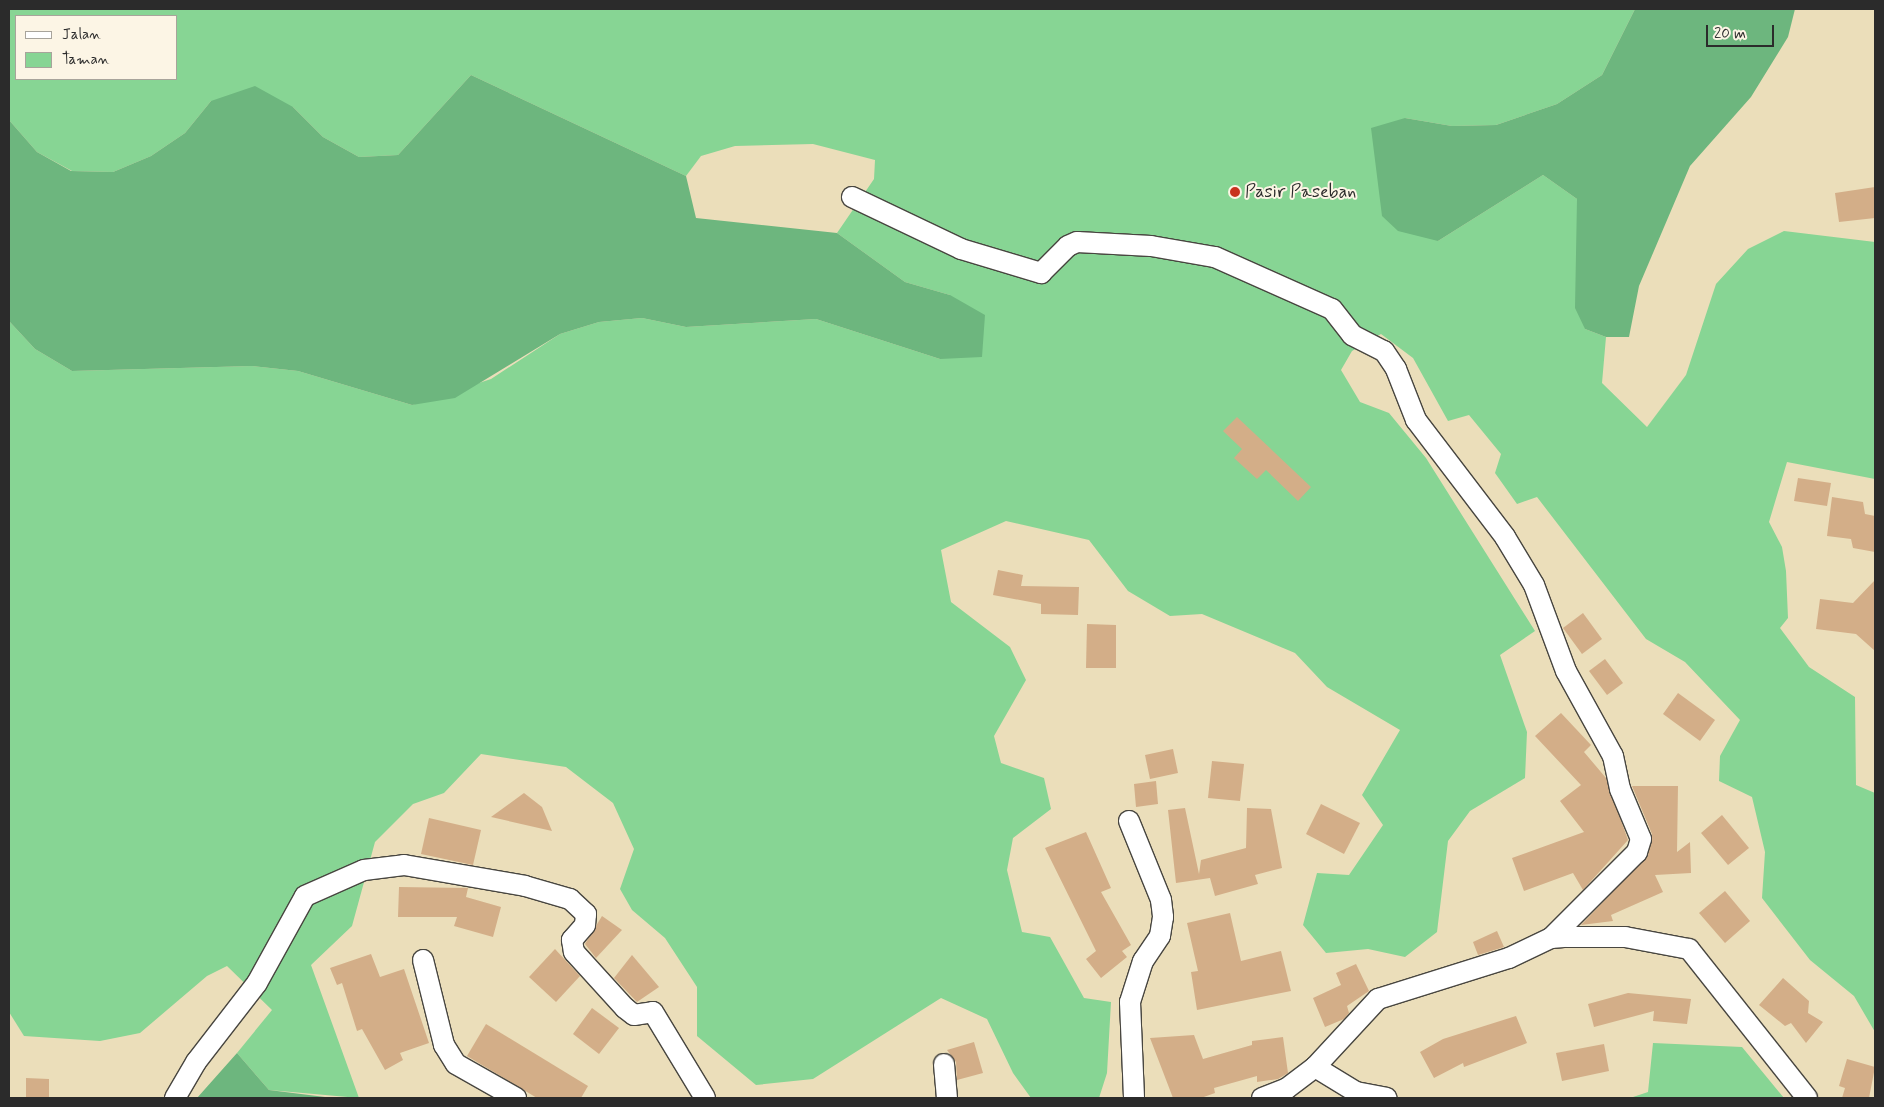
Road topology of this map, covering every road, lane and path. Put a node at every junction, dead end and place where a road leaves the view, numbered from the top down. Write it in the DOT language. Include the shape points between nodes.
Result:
graph roads {
  1 [pos="852,196"];
  2 [pos="1129,820"];
  3 [pos="1551,938"];
  4 [pos="423,960"];
  5 [pos="944,1064"];
  6 [pos="1315,1067"];
  7 [pos="176,1098"];
  8 [pos="516,1098"];
  9 [pos="705,1098"];
  10 [pos="947,1098"];
  11 [pos="1134,1098"];
  12 [pos="1262,1098"];
  13 [pos="1386,1098"];
  14 [pos="1807,1098"];
  1 -- 3 [label="street" via="961,249 1041,273 1068,246 1078,242 1166,248 1215,257 1332,309 1352,335 1384,351 1396,369 1416,420 1505,537 1534,585 1566,671 1613,756 1620,788 1641,839 1637,852"];
  2 -- 11 [label="street" via="1161,900 1163,917 1160,936 1143,961 1130,1002"];
  3 -- 6 [label="street" via="1509,958 1378,999"];
  3 -- 14 [label="street" via="1625,937 1689,949"];
  4 -- 8 [label="street" via="444,1045 456,1064"];
  5 -- 10 [label="street"];
  6 -- 12 [label="street" via="1286,1090"];
  6 -- 13 [label="street" via="1356,1092"];
  7 -- 9 [label="street" via="196,1062 257,982 305,896 364,870 404,864 524,886 570,899 586,914 585,925 572,940 574,952 625,1008 634,1014 653,1012"];
}
